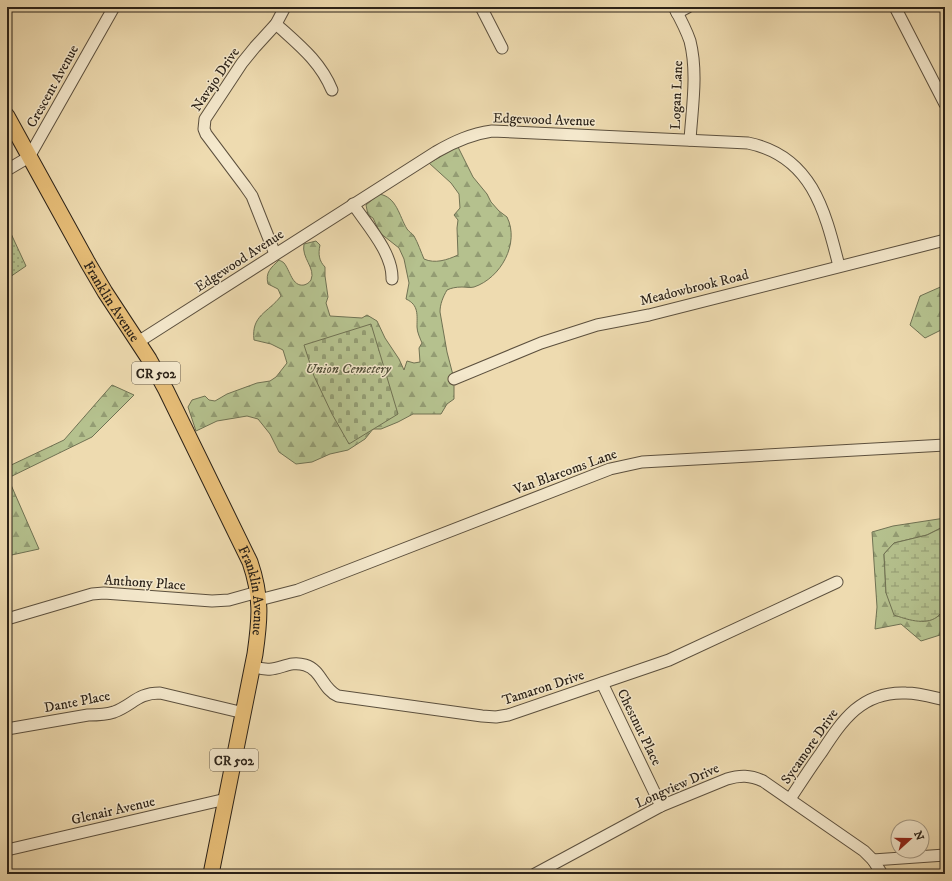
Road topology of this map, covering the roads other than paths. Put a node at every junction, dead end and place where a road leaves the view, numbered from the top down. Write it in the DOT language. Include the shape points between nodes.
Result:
graph roads {
  1 [pos="114,7"];
  2 [pos="285,7"];
  3 [pos="481,7"];
  4 [pos="688,7"];
  5 [pos="895,7"];
  6 [pos="675,10"];
  7 [pos="276,24"];
  8 [pos="502,48"];
  9 [pos="332,90"];
  10 [pos="945,104"];
  11 [pos="7,116"];
  12 [pos="690,140"];
  13 [pos="29,157"];
  14 [pos="7,170"];
  15 [pos="353,204"];
  16 [pos="945,240"];
  17 [pos="275,254"];
  18 [pos="839,266"];
  19 [pos="392,279"];
  20 [pos="138,342"];
  21 [pos="454,378"];
  22 [pos="945,446"];
  23 [pos="837,582"];
  24 [pos="259,596"];
  25 [pos="7,618"];
  26 [pos="253,666"];
  27 [pos="602,683"];
  28 [pos="945,700"];
  29 [pos="244,713"];
  30 [pos="7,729"];
  31 [pos="226,799"];
  32 [pos="790,799"];
  33 [pos="661,806"];
  34 [pos="7,850"];
  35 [pos="945,855"];
  36 [pos="873,860"];
  37 [pos="211,874"];
  38 [pos="535,874"];
  39 [pos="882,874"];
  1 -- 13 [label="street, Crescent Avenue"];
  2 -- 7 [label="street, Navajo Drive"];
  3 -- 8 [label="street"];
  4 -- 6 [label="street"];
  5 -- 10 [label="street"];
  6 -- 12 [label="street, Logan Lane" via="689,40 694,70"];
  7 -- 9 [label="street" via="310,55 320,67"];
  7 -- 17 [label="street, Navajo Drive" via="242,63 203,124 206,134 252,196"];
  11 -- 13 [label="main road, Franklin Avenue / CR 502"];
  12 -- 15 [label="street, Edgewood Avenue" via="478,133 453,142"];
  12 -- 18 [label="street, Edgewood Avenue" via="761,146 778,153 795,165 819,202"];
  13 -- 14 [label="street, Crescent Avenue"];
  13 -- 20 [label="main road, Franklin Avenue / CR 502" via="105,292"];
  15 -- 17 [label="street, Edgewood Avenue"];
  15 -- 19 [label="street" via="383,249 392,270"];
  16 -- 18 [label="street, Meadowbrook Road"];
  17 -- 20 [label="street, Edgewood Avenue"];
  18 -- 21 [label="street, Meadowbrook Road" via="649,315 597,325 541,343"];
  20 -- 24 [label="main road, Franklin Avenue / CR 502" via="186,428 250,562"];
  22 -- 24 [label="street, Van Blarcoms Lane" via="626,464 298,590"];
  23 -- 27 [label="street, Tamaron Drive" via="669,660"];
  24 -- 25 [label="street, Anthony Place" via="212,601 92,594"];
  24 -- 26 [label="main road, Franklin Avenue / CR 502" via="260,620"];
  26 -- 27 [label="street, Tamaron Drive" via="275,670 289,664 304,664 316,671 328,690 338,696 496,717"];
  26 -- 29 [label="main road, CR 502"];
  27 -- 33 [label="street, Chestnut Place"];
  28 -- 32 [label="street, Sycamore Drive" via="916,694 893,693 857,708 839,725"];
  29 -- 30 [label="street, Dante Place" via="151,693 113,712 101,715"];
  29 -- 31 [label="main road, CR 502"];
  31 -- 34 [label="street, Glenair Avenue"];
  31 -- 37 [label="main road, CR 502"];
  32 -- 33 [label="street, Longview Drive" via="763,781 740,776 727,778"];
  32 -- 36 [label="street, Longview Drive" via="854,843"];
  33 -- 38 [label="street, Longview Drive"];
  35 -- 36 [label="street"];
  36 -- 39 [label="street, Longview Drive"];
}
